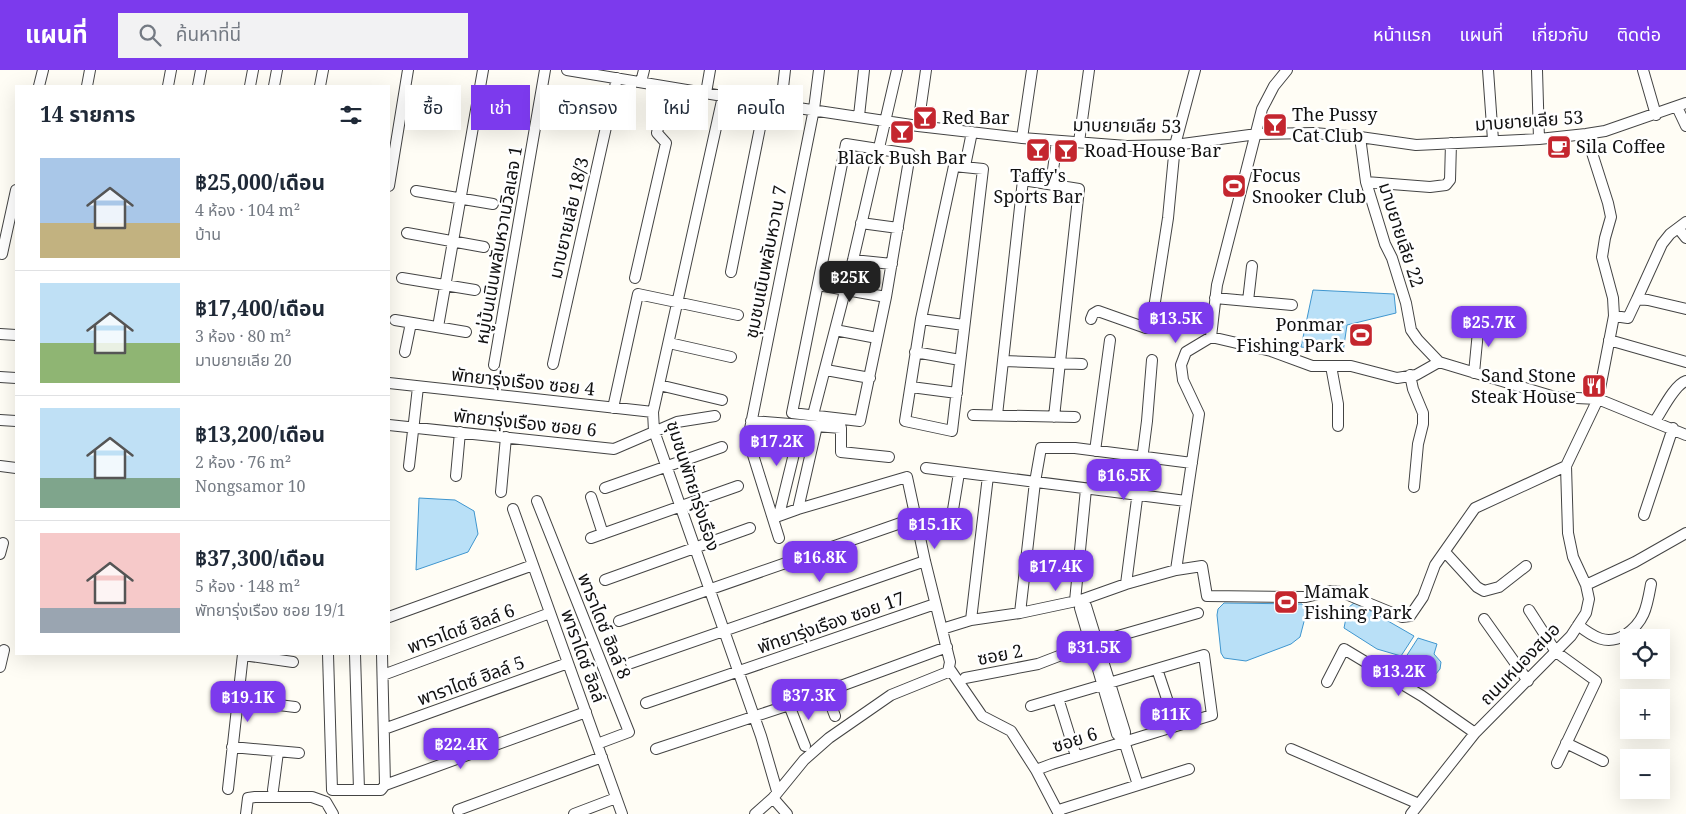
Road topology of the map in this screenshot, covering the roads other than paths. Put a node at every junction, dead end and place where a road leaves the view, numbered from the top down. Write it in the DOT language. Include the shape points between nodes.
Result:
graph roads {
  1 [pos="43,70"];
  2 [pos="84,70"];
  3 [pos="90,70"];
  4 [pos="171,70"];
  5 [pos="201,70"];
  6 [pos="254,70"];
  7 [pos="277,70"];
  8 [pos="323,70"];
  9 [pos="408,70"];
  10 [pos="483,70"];
  11 [pos="545,70"];
  12 [pos="567,70"];
  13 [pos="644,70"];
  14 [pos="710,70"];
  15 [pos="786,70"];
  16 [pos="819,70"];
  17 [pos="864,70"];
  18 [pos="897,70"];
  19 [pos="926,70"];
  20 [pos="1032,70"];
  21 [pos="1089,70"];
  22 [pos="1195,70"];
  23 [pos="1287,70"];
  24 [pos="1488,70"];
  25 [pos="1537,70"];
  26 [pos="1643,70"];
  27 [pos="584,71"];
  28 [pos="622,76"];
  29 [pos="641,82"];
  30 [pos="39,85"];
  31 [pos="80,85"];
  32 [pos="87,85"];
  33 [pos="168,85"];
  34 [pos="198,85"];
  35 [pos="250,85"];
  36 [pos="274,85"];
  37 [pos="320,85"];
  38 [pos="660,85"];
  39 [pos="707,85"];
  40 [pos="784,85"];
  41 [pos="1681,105"];
  42 [pos="803,108"];
  43 [pos="814,109"];
  44 [pos="1656,115"];
  45 [pos="859,116"];
  46 [pos="718,119"];
  47 [pos="886,120"];
  48 [pos="918,126"];
  49 [pos="1686,126"];
  50 [pos="658,130"];
  51 [pos="760,130"];
  52 [pos="972,132"];
  53 [pos="1257,134"];
  54 [pos="1586,134"];
  55 [pos="1360,137"];
  56 [pos="1022,138"];
  57 [pos="1539,138"];
  58 [pos="1493,140"];
  59 [pos="1057,141"];
  60 [pos="1078,142"];
  61 [pos="1451,143"];
  62 [pos="1175,145"];
  63 [pos="878,150"];
  64 [pos="965,166"];
  65 [pos="390,180"];
  66 [pos="1366,182"];
  67 [pos="1051,184"];
  68 [pos="416,190"];
  69 [pos="15,195"];
  70 [pos="461,198"];
  71 [pos="493,204"];
  72 [pos="861,223"];
  73 [pos="1682,225"];
  74 [pos="898,228"];
  75 [pos="406,233"];
  76 [pos="1686,238"];
  77 [pos="453,241"];
  78 [pos="484,246"];
  79 [pos="2,254"];
  80 [pos="854,260"];
  81 [pos="892,264"];
  82 [pos="1252,266"];
  83 [pos="731,272"];
  84 [pos="402,278"];
  85 [pos="635,278"];
  86 [pos="446,285"];
  87 [pos="818,285"];
  88 [pos="475,290"];
  89 [pos="845,290"];
  90 [pos="886,297"];
  91 [pos="1215,298"];
  92 [pos="1637,299"];
  93 [pos="1248,301"];
  94 [pos="678,302"];
  95 [pos="1292,305"];
  96 [pos="1686,309"];
  97 [pos="738,315"];
  98 [pos="1614,316"];
  99 [pos="921,319"];
  100 [pos="1091,319"];
  101 [pos="395,320"];
  102 [pos="1479,321"];
  103 [pos="411,323"];
  104 [pos="964,325"];
  105 [pos="438,327"];
  106 [pos="835,330"];
  107 [pos="466,332"];
  108 [pos="0,334"];
  109 [pos="15,335"];
  110 [pos="877,338"];
  111 [pos="1211,338"];
  112 [pos="1110,340"];
  113 [pos="1609,340"];
  114 [pos="669,343"];
  115 [pos="405,352"];
  116 [pos="915,352"];
  117 [pos="731,357"];
  118 [pos="960,360"];
  119 [pos="1152,360"];
  120 [pos="1003,361"];
  121 [pos="1439,362"];
  122 [pos="1686,362"];
  123 [pos="1059,363"];
  124 [pos="553,364"];
  125 [pos="1082,364"];
  126 [pos="494,366"];
  127 [pos="1331,366"];
  128 [pos="826,370"];
  129 [pos="1474,373"];
  130 [pos="0,376"];
  131 [pos="1410,376"];
  132 [pos="15,378"];
  133 [pos="870,378"];
  134 [pos="1686,381"];
  135 [pos="390,384"];
  136 [pos="659,385"];
  137 [pos="418,387"];
  138 [pos="911,387"];
  139 [pos="957,393"];
  140 [pos="722,400"];
  141 [pos="1598,400"];
  142 [pos="613,408"];
  143 [pos="653,412"];
  144 [pos="813,414"];
  145 [pos="997,415"];
  146 [pos="715,416"];
  147 [pos="973,416"];
  148 [pos="1054,417"];
  149 [pos="1075,417"];
  150 [pos="0,420"];
  151 [pos="751,421"];
  152 [pos="1655,421"];
  153 [pos="15,422"];
  154 [pos="390,425"];
  155 [pos="801,425"];
  156 [pos="817,426"];
  157 [pos="1338,426"];
  158 [pos="413,427"];
  159 [pos="1673,428"];
  160 [pos="654,431"];
  161 [pos="460,432"];
  162 [pos="1686,435"];
  163 [pos="506,437"];
  164 [pos="722,448"];
  165 [pos="1095,451"];
  166 [pos="1142,456"];
  167 [pos="889,457"];
  168 [pos="1192,463"];
  169 [pos="0,466"];
  170 [pos="410,466"];
  171 [pos="666,466"];
  172 [pos="1566,466"];
  173 [pos="15,468"];
  174 [pos="926,468"];
  175 [pos="959,472"];
  176 [pos="456,476"];
  177 [pos="988,476"];
  178 [pos="1035,482"];
  179 [pos="738,486"];
  180 [pos="1414,487"];
  181 [pos="605,488"];
  182 [pos="1086,489"];
  183 [pos="501,492"];
  184 [pos="1137,495"];
  185 [pos="591,497"];
  186 [pos="537,501"];
  187 [pos="1186,501"];
  188 [pos="680,506"];
  189 [pos="513,509"];
  190 [pos="798,509"];
  191 [pos="1644,515"];
  192 [pos="776,516"];
  193 [pos="916,522"];
  194 [pos="750,528"];
  195 [pos="1686,533"];
  196 [pos="603,534"];
  197 [pos="591,538"];
  198 [pos="779,538"];
  199 [pos="695,548"];
  200 [pos="1445,552"];
  201 [pos="924,560"];
  202 [pos="533,565"];
  203 [pos="1526,566"];
  204 [pos="1176,570"];
  205 [pos="605,580"];
  206 [pos="1126,584"];
  207 [pos="1651,584"];
  208 [pos="1586,585"];
  209 [pos="709,588"];
  210 [pos="1078,600"];
  211 [pos="935,604"];
  212 [pos="1529,610"];
  213 [pos="550,613"];
  214 [pos="1020,613"];
  215 [pos="1198,613"];
  216 [pos="390,617"];
  217 [pos="1484,619"];
  218 [pos="971,620"];
  219 [pos="618,621"];
  220 [pos="1578,625"];
  221 [pos="942,629"];
  222 [pos="724,630"];
  223 [pos="1094,643"];
  224 [pos="946,647"];
  225 [pos="4,650"];
  226 [pos="1556,652"];
  227 [pos="243,655"];
  228 [pos="328,655"];
  229 [pos="355,655"];
  230 [pos="382,655"];
  231 [pos="294,662"];
  232 [pos="568,663"];
  233 [pos="631,663"];
  234 [pos="0,667"];
  235 [pos="949,668"];
  236 [pos="1157,669"];
  237 [pos="739,672"];
  238 [pos="383,675"];
  239 [pos="965,678"];
  240 [pos="1528,681"];
  241 [pos="1327,682"];
  242 [pos="1106,683"];
  243 [pos="826,692"];
  244 [pos="1058,698"];
  245 [pos="238,700"];
  246 [pos="646,703"];
  247 [pos="789,705"];
  248 [pos="1031,706"];
  249 [pos="295,707"];
  250 [pos="586,712"];
  251 [pos="835,716"];
  252 [pos="754,717"];
  253 [pos="1176,726"];
  254 [pos="384,730"];
  255 [pos="1475,733"];
  256 [pos="1124,741"];
  257 [pos="1566,743"];
  258 [pos="597,744"];
  259 [pos="805,746"];
  260 [pos="232,747"];
  261 [pos="656,749"];
  262 [pos="1291,749"];
  263 [pos="278,752"];
  264 [pos="299,754"];
  265 [pos="1076,756"];
  266 [pos="602,757"];
  267 [pos="1603,761"];
  268 [pos="1557,764"];
  269 [pos="1189,769"];
  270 [pos="1036,770"];
  271 [pos="385,785"];
  272 [pos="1138,785"];
  273 [pos="228,789"];
  274 [pos="273,790"];
  275 [pos="359,790"];
  276 [pos="775,795"];
  277 [pos="616,798"];
  278 [pos="458,810"];
  279 [pos="1061,811"];
  280 [pos="1415,811"];
  281 [pos="246,814"];
  282 [pos="334,814"];
  283 [pos="574,814"];
  284 [pos="622,814"];
  285 [pos="755,814"];
  286 [pos="787,814"];
  1 -- 30 [label="street"];
  2 -- 31 [label="street"];
  3 -- 32 [label="street"];
  4 -- 33 [label="street"];
  5 -- 34 [label="street"];
  6 -- 35 [label="street"];
  7 -- 36 [label="street"];
  8 -- 37 [label="street"];
  9 -- 65 [label="street"];
  10 -- 70 [label="street"];
  11 -- 126 [label="street, หมู่บ้นเนินพลับหวานวิลเลจ 1"];
  12 -- 27 [label="street, มาบยายเลีย 53"];
  13 -- 29 [label="street"];
  14 -- 39 [label="street"];
  15 -- 40 [label="street"];
  16 -- 43 [label="street, ชุมชนเนินพลับหวาน 7"];
  17 -- 45 [label="street"];
  18 -- 47 [label="street"];
  19 -- 48 [label="street"];
  20 -- 56 [label="street"];
  21 -- 60 [label="street"];
  22 -- 62 [label="street"];
  23 -- 53 [label="street" via="1262,108"];
  24 -- 58 [label="street"];
  25 -- 57 [label="street"];
  26 -- 44 [label="street"];
  27 -- 28 [label="street, มาบยายเลีย 53"];
  28 -- 29 [label="street, มาบยายเลีย 53"];
  28 -- 124 [label="street, มาบยายเลีย 18/3"];
  29 -- 38 [label="street, มาบยายเลีย 53"];
  41 -- 44 [label="street, มาบยายเลีย 53"];
  41 -- 49 [label="street"];
  42 -- 43 [label="street, มาบยายเลีย 53"];
  43 -- 45 [label="street, มาบยายเลีย 53"];
  43 -- 151 [label="street, ชุมชนเนินพลับหวาน 7"];
  44 -- 54 [label="street, มาบยายเลีย 53"];
  45 -- 47 [label="street, มาบยายเลีย 53"];
  46 -- 94 [label="street, ชุมชนพัทยารุ่งเรือง"];
  47 -- 48 [label="street, มาบยายเลีย 53"];
  47 -- 63 [label="street"];
  48 -- 52 [label="street, มาบยายเลีย 53"];
  50 -- 85 [label="street" via="666,142"];
  51 -- 83 [label="street"];
  52 -- 56 [label="street, มาบยายเลีย 53"];
  52 -- 64 [label="street"];
  53 -- 55 [label="street, มาบยายเลีย 53" via="1314,133"];
  53 -- 62 [label="street, มาบยายเลีย 53"];
  53 -- 91 [label="street"];
  54 -- 57 [label="street, มาบยายเลีย 53"];
  54 -- 98 [label="street, ถนนหนองสมอ" via="1611,217 1602,256 1613,298"];
  55 -- 61 [label="street, มาบยายเลีย 53" via="1416,145"];
  55 -- 66 [label="street, มาบยายเลีย 22"];
  56 -- 59 [label="street, มาบยายเลีย 53"];
  57 -- 58 [label="street, มาบยายเลีย 53"];
  58 -- 61 [label="street, มาบยายเลีย 53"];
  59 -- 60 [label="street, มาบยายเลีย 53"];
  59 -- 67 [label="street"];
  60 -- 62 [label="street, มาบยายเลีย 53"];
  61 -- 66 [label="street" via="1450,180 1446,185 1430,187"];
  62 -- 100 [label="street" via="1168,218 1152,321 1146,328 1098,311"];
  63 -- 72 [label="street"];
  63 -- 74 [label="street" via="910,154"];
  63 -- 87 [label="street" via="846,144"];
  64 -- 99 [label="street" via="954,166"];
  64 -- 104 [label="street" via="984,170"];
  66 -- 121 [label="street, มาบยายเลีย 22" via="1412,330"];
  67 -- 120 [label="street" via="1023,180"];
  67 -- 123 [label="street" via="1079,189"];
  68 -- 70 [label="street"];
  69 -- 79 [label="street"];
  70 -- 71 [label="street"];
  70 -- 77 [label="street"];
  72 -- 74 [label="street"];
  72 -- 80 [label="street"];
  73 -- 76 [label="street"];
  73 -- 92 [label="street" via="1662,244"];
  74 -- 81 [label="street"];
  75 -- 77 [label="street"];
  77 -- 78 [label="street"];
  77 -- 86 [label="street"];
  80 -- 81 [label="street"];
  80 -- 89 [label="street"];
  81 -- 90 [label="street"];
  82 -- 93 [label="street"];
  84 -- 86 [label="street"];
  86 -- 88 [label="street"];
  86 -- 105 [label="street"];
  87 -- 89 [label="street"];
  87 -- 144 [label="street" via="792,413"];
  89 -- 90 [label="street"];
  89 -- 106 [label="street"];
  90 -- 110 [label="street"];
  91 -- 93 [label="street"];
  91 -- 111 [label="street"];
  92 -- 96 [label="street"];
  92 -- 98 [label="street" via="1628,318"];
  93 -- 95 [label="street"];
  94 -- 97 [label="street"];
  94 -- 114 [label="street, ชุมชนพัทยารุ่งเรือง"];
  94 -- 142 [label="street" via="638,294"];
  98 -- 113 [label="street, ถนนหนองสมอ"];
  99 -- 104 [label="street"];
  99 -- 116 [label="street"];
  101 -- 103 [label="street"];
  102 -- 129 [label="street"];
  103 -- 105 [label="street"];
  103 -- 115 [label="street"];
  104 -- 118 [label="street"];
  105 -- 107 [label="street"];
  106 -- 110 [label="street"];
  106 -- 128 [label="street"];
  108 -- 109 [label="street"];
  110 -- 133 [label="street"];
  111 -- 127 [label="street" via="1271,351 1312,366"];
  111 -- 168 [label="street" via="1186,352 1181,365 1183,380 1199,414"];
  112 -- 165 [label="street"];
  113 -- 122 [label="street"];
  113 -- 141 [label="street, ถนนหนองสมอ"];
  114 -- 117 [label="street"];
  114 -- 136 [label="street, ชุมชนพัทยารุ่งเรือง"];
  116 -- 118 [label="street"];
  116 -- 138 [label="street"];
  118 -- 139 [label="street"];
  119 -- 166 [label="street"];
  120 -- 123 [label="street"];
  120 -- 145 [label="street"];
  121 -- 129 [label="street"];
  121 -- 131 [label="street"];
  123 -- 125 [label="street"];
  123 -- 148 [label="street"];
  127 -- 131 [label="street" via="1351,366 1397,378"];
  127 -- 157 [label="street" via="1338,404"];
  128 -- 133 [label="street"];
  128 -- 144 [label="street"];
  129 -- 141 [label="street" via="1555,397"];
  130 -- 132 [label="street"];
  131 -- 180 [label="street" via="1423,413"];
  133 -- 144 [label="street" via="860,421"];
  134 -- 152 [label="street" via="1674,392"];
  135 -- 137 [label="street, พัทยารุ่งเรือง ซอย 4"];
  136 -- 140 [label="street"];
  136 -- 143 [label="street, ชุมชนพัทยารุ่งเรือง"];
  137 -- 142 [label="street, พัทยารุ่งเรือง ซอย 4"];
  137 -- 158 [label="street"];
  138 -- 139 [label="street"];
  138 -- 139 [label="street" via="905,422 952,432"];
  141 -- 152 [label="street"];
  141 -- 172 [label="street, ถนนหนองสมอ"];
  142 -- 143 [label="street, พัทยารุ่งเรือง ซอย 4"];
  143 -- 160 [label="street, ชุมชนพัทยารุ่งเรือง"];
  145 -- 147 [label="street"];
  145 -- 148 [label="street"];
  146 -- 160 [label="street, พัทยารุ่งเรือง ซอย 6" via="677,422"];
  148 -- 149 [label="street"];
  150 -- 153 [label="street"];
  151 -- 155 [label="street"];
  151 -- 192 [label="street, ชุมชนเนินพลับหวาน 7" via="748,439"];
  152 -- 159 [label="street"];
  154 -- 158 [label="street, พัทยารุ่งเรือง ซอย 6"];
  155 -- 156 [label="street"];
  155 -- 192 [label="street"];
  156 -- 167 [label="street" via="841,428 841,452"];
  156 -- 190 [label="street"];
  158 -- 161 [label="street, พัทยารุ่งเรือง ซอย 6"];
  158 -- 170 [label="street"];
  159 -- 162 [label="street"];
  159 -- 191 [label="street"];
  160 -- 163 [label="street, พัทยารุ่งเรือง ซอย 6" via="614,449"];
  160 -- 171 [label="street, ชุมชนพัทยารุ่งเรือง"];
  161 -- 163 [label="street, พัทยารุ่งเรือง ซอย 6"];
  161 -- 176 [label="street"];
  163 -- 183 [label="street"];
  164 -- 171 [label="street"];
  165 -- 166 [label="street"];
  165 -- 178 [label="street" via="1041,448"];
  166 -- 168 [label="street"];
  166 -- 184 [label="street"];
  168 -- 187 [label="street"];
  169 -- 173 [label="street"];
  171 -- 181 [label="street"];
  171 -- 188 [label="street, ชุมชนพัทยารุ่งเรือง"];
  172 -- 200 [label="street" via="1475,508"];
  172 -- 208 [label="street, ถนนหนองสมอ" via="1568,533 1573,557"];
  174 -- 175 [label="street"];
  175 -- 177 [label="street"];
  175 -- 193 [label="street" via="950,528"];
  177 -- 178 [label="street"];
  177 -- 218 [label="street"];
  178 -- 182 [label="street"];
  178 -- 214 [label="street"];
  179 -- 188 [label="street"];
  182 -- 184 [label="street"];
  182 -- 210 [label="street"];
  184 -- 187 [label="street"];
  184 -- 206 [label="street"];
  185 -- 196 [label="street"];
  186 -- 258 [label="street, พาราไดซ์ ฮิลล์ 8" via="629,732"];
  187 -- 204 [label="street"];
  188 -- 196 [label="street"];
  188 -- 199 [label="street, ชุมชนพัทยารุ่งเรือง"];
  189 -- 202 [label="street, พาราไดซ์ ฮิลล์"];
  190 -- 192 [label="street"];
  190 -- 193 [label="street" via="907,476"];
  192 -- 198 [label="street, ชุมชนเนินพลับหวาน 7"];
  193 -- 201 [label="street"];
  193 -- 209 [label="street"];
  194 -- 199 [label="street"];
  195 -- 208 [label="street"];
  196 -- 197 [label="street"];
  199 -- 205 [label="street"];
  199 -- 209 [label="street, ชุมชนพัทยารุ่งเรือง"];
  200 -- 203 [label="street" via="1484,591 1498,587"];
  200 -- 204 [label="street" via="1435,565 1423,597 1410,616 1402,617 1331,591 1306,597 1207,596 1202,566"];
  201 -- 211 [label="street"];
  201 -- 222 [label="street"];
  202 -- 213 [label="street, พาราไดซ์ ฮิลล์"];
  202 -- 216 [label="street"];
  204 -- 206 [label="street"];
  206 -- 210 [label="street"];
  207 -- 220 [label="street" via="1644,614 1635,628 1616,640 1591,636"];
  208 -- 220 [label="street, ถนนหนองสมอ" via="1589,600"];
  209 -- 219 [label="street"];
  209 -- 222 [label="street, ชุมชนพัทยารุ่งเรือง"];
  210 -- 214 [label="street"];
  210 -- 223 [label="street" via="1086,604"];
  211 -- 221 [label="street"];
  211 -- 237 [label="street, พัทยารุ่งเรือง ซอย 17"];
  212 -- 226 [label="street"];
  213 -- 232 [label="street, พาราไดซ์ ฮิลล์"];
  213 -- 238 [label="street, พาราไดซ์ ฮิลล์ 6"];
  214 -- 218 [label="street"];
  215 -- 223 [label="street, ซอย 2"];
  217 -- 240 [label="street"];
  218 -- 221 [label="street"];
  220 -- 226 [label="street, ถนนหนองสมอ"];
  221 -- 224 [label="street"];
  222 -- 233 [label="street"];
  222 -- 237 [label="street, ชุมชนพัทยารุ่งเรือง"];
  223 -- 239 [label="street, ซอย 2" via="1038,664"];
  223 -- 242 [label="street"];
  224 -- 235 [label="street"];
  224 -- 243 [label="street"];
  225 -- 234 [label="street"];
  226 -- 240 [label="street, ถนนหนองสมอ"];
  226 -- 257 [label="street" via="1596,681"];
  227 -- 231 [label="street"];
  227 -- 245 [label="street"];
  228 -- 275 [label="street" via="332,790"];
  229 -- 275 [label="street"];
  230 -- 238 [label="street"];
  232 -- 250 [label="street, พาราไดซ์ ฮิลล์"];
  232 -- 254 [label="street, พาราไดซ์ ฮิลล์ 5"];
  235 -- 270 [label="street" via="982,716 1010,731"];
  235 -- 276 [label="street" via="948,672 891,695 858,716 804,760"];
  236 -- 242 [label="street"];
  236 -- 253 [label="street"];
  236 -- 253 [label="street, ซอย 6" via="1204,655 1212,715"];
  237 -- 246 [label="street, พัทยารุ่งเรือง ซอย 17"];
  237 -- 252 [label="street, ชุมชนพัทยารุ่งเรือง"];
  238 -- 254 [label="street"];
  240 -- 255 [label="street, ถนนหนองสมอ"];
  241 -- 255 [label="street" via="1344,649 1422,696"];
  242 -- 244 [label="street"];
  242 -- 256 [label="street" via="1126,732"];
  243 -- 247 [label="street"];
  243 -- 251 [label="street"];
  244 -- 248 [label="street"];
  244 -- 265 [label="street"];
  245 -- 249 [label="street"];
  245 -- 260 [label="street"];
  247 -- 252 [label="street"];
  247 -- 259 [label="street"];
  250 -- 258 [label="street, พาราไดซ์ ฮิลล์"];
  250 -- 271 [label="street"];
  252 -- 261 [label="street"];
  252 -- 276 [label="street, ชุมชนพัทยารุ่งเรือง"];
  253 -- 256 [label="street, ซอย 6"];
  254 -- 271 [label="street"];
  255 -- 280 [label="street, ถนนหนองสมอ"];
  256 -- 265 [label="street, ซอย 6"];
  256 -- 272 [label="street"];
  257 -- 267 [label="street"];
  257 -- 268 [label="street"];
  258 -- 266 [label="street, พาราไดซ์ ฮิลล์"];
  260 -- 263 [label="street"];
  260 -- 273 [label="street"];
  262 -- 280 [label="street"];
  263 -- 264 [label="street"];
  263 -- 274 [label="street"];
  265 -- 270 [label="street, ซอย 6"];
  266 -- 277 [label="street, พาราไดซ์ ฮิลล์"];
  266 -- 278 [label="street"];
  269 -- 272 [label="street"];
  270 -- 279 [label="street"];
  271 -- 275 [label="street" via="381,790"];
  272 -- 279 [label="street"];
  276 -- 285 [label="street"];
  276 -- 286 [label="street"];
  277 -- 283 [label="street"];
  277 -- 284 [label="street, พาราไดซ์ ฮิลล์"];
  281 -- 282 [label="street" via="248,798 254,797 312,797 326,802"];
}
